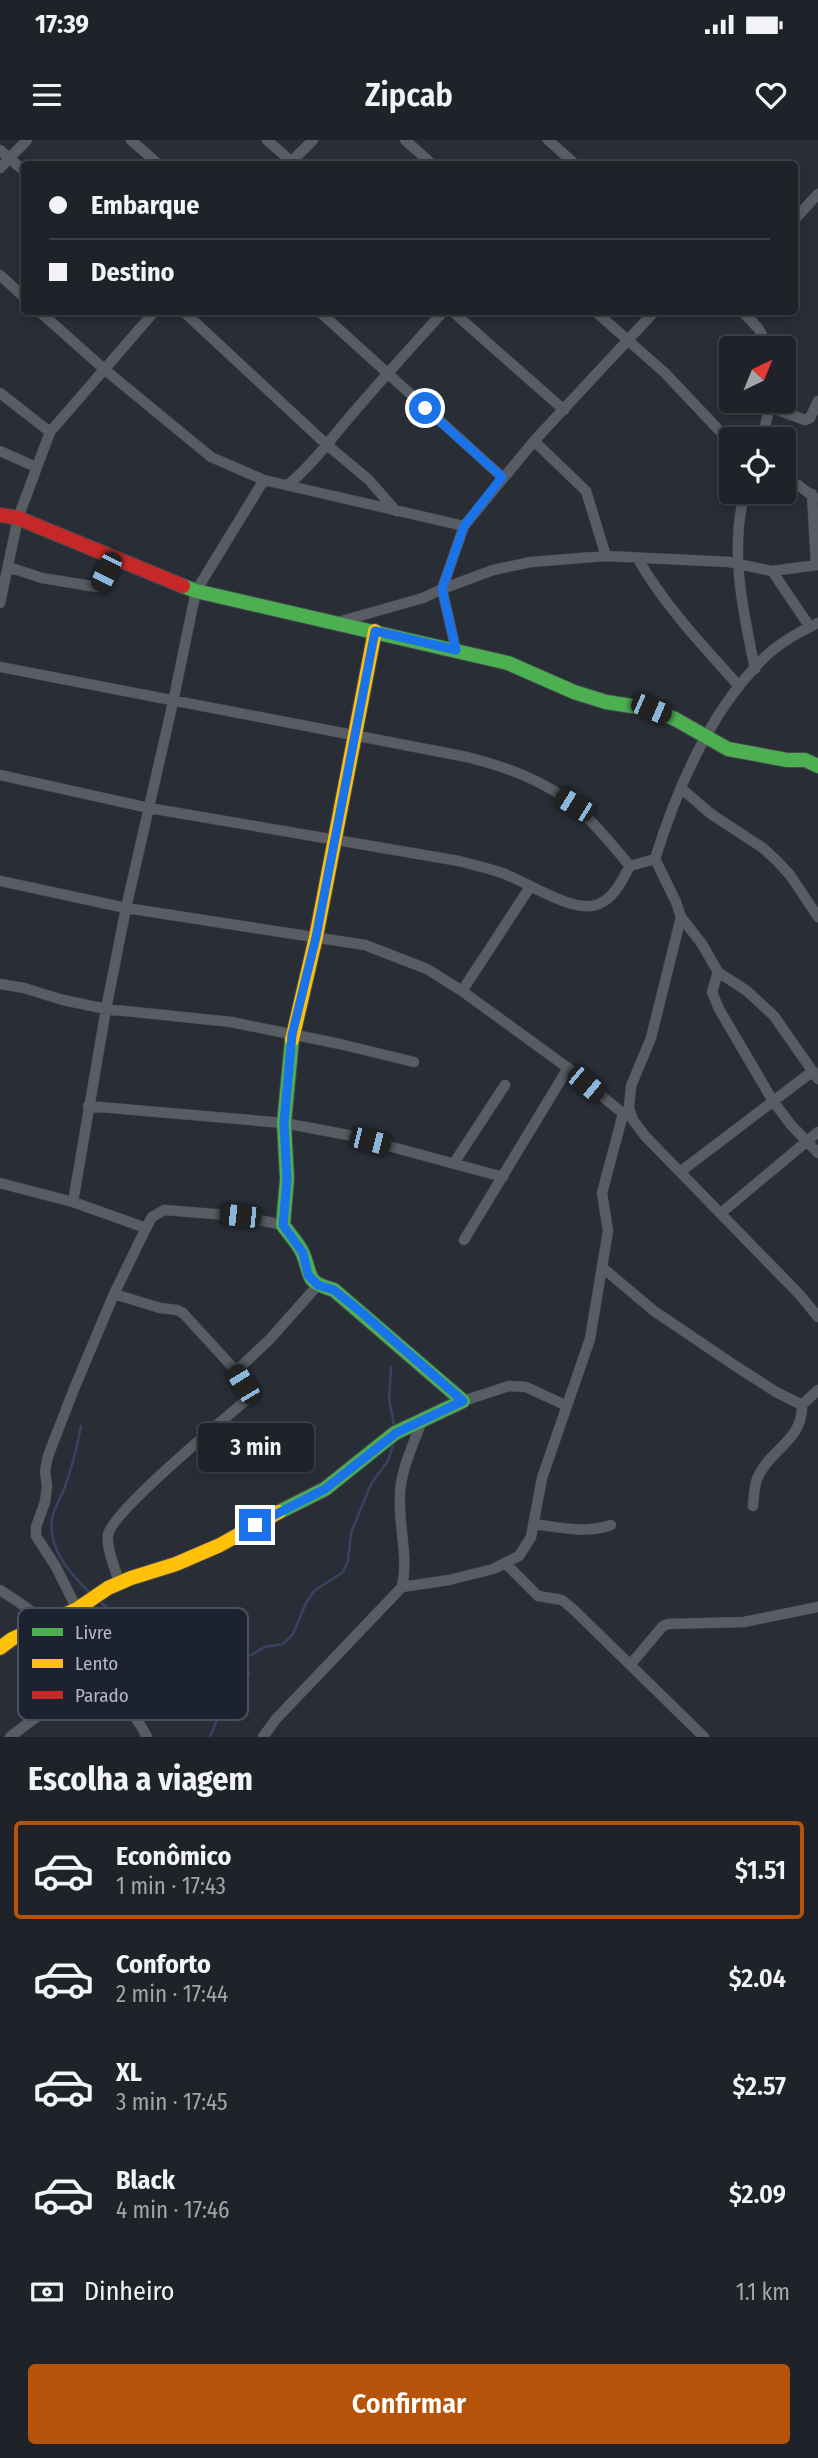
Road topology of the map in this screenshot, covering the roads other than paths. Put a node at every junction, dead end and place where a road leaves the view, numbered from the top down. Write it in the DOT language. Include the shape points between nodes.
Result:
graph roads {
  1 [pos="27,140"];
  2 [pos="131,140"];
  3 [pos="267,140"];
  4 [pos="313,140"];
  5 [pos="405,140"];
  6 [pos="548,140"];
  7 [pos="0,150"];
  8 [pos="9,158"];
  9 [pos="155,161"];
  10 [pos="288,161"];
  11 [pos="294,161"];
  12 [pos="429,161"];
  13 [pos="572,161"];
  14 [pos="0,168"];
  15 [pos="21,169"];
  16 [pos="818,194"];
  17 [pos="798,216"];
  18 [pos="0,275"];
  19 [pos="21,294"];
  20 [pos="43,315"];
  21 [pos="152,315"];
  22 [pos="187,315"];
  23 [pos="323,315"];
  24 [pos="440,315"];
  25 [pos="456,315"];
  26 [pos="600,315"];
  27 [pos="651,315"];
  28 [pos="746,315"];
  29 [pos="763,336"];
  30 [pos="629,340"];
  31 [pos="104,369"];
  32 [pos="387,373"];
  33 [pos="0,393"];
  34 [pos="818,401"];
  35 [pos="564,410"];
  36 [pos="790,413"];
  37 [pos="719,430"];
  38 [pos="50,432"];
  39 [pos="534,440"];
  40 [pos="326,444"];
  41 [pos="0,451"];
  42 [pos="36,467"];
  43 [pos="502,477"];
  44 [pos="264,480"];
  45 [pos="289,484"];
  46 [pos="796,486"];
  47 [pos="815,498"];
  48 [pos="742,504"];
  49 [pos="397,512"];
  50 [pos="0,515"];
  51 [pos="18,518"];
  52 [pos="464,526"];
  53 [pos="606,556"];
  54 [pos="113,558"];
  55 [pos="638,559"];
  56 [pos="737,564"];
  57 [pos="817,565"];
  58 [pos="5,569"];
  59 [pos="772,571"];
  60 [pos="442,589"];
  61 [pos="196,591"];
  62 [pos="0,603"];
  63 [pos="338,622"];
  64 [pos="814,625"];
  65 [pos="375,631"];
  66 [pos="456,650"];
  67 [pos="0,667"];
  68 [pos="755,669"];
  69 [pos="739,686"];
  70 [pos="173,702"];
  71 [pos="355,736"];
  72 [pos="706,736"];
  73 [pos="818,766"];
  74 [pos="0,775"];
  75 [pos="682,789"];
  76 [pos="149,808"];
  77 [pos="335,838"];
  78 [pos="655,859"];
  79 [pos="630,866"];
  80 [pos="0,880"];
  81 [pos="530,887"];
  82 [pos="126,908"];
  83 [pos="681,917"];
  84 [pos="818,917"];
  85 [pos="316,937"];
  86 [pos="718,972"];
  87 [pos="0,984"];
  88 [pos="462,990"];
  89 [pos="106,1009"];
  90 [pos="292,1035"];
  91 [pos="414,1062"];
  92 [pos="568,1068"];
  93 [pos="815,1075"];
  94 [pos="505,1086"];
  95 [pos="773,1101"];
  96 [pos="88,1107"];
  97 [pos="628,1117"];
  98 [pos="284,1123"];
  99 [pos="818,1132"];
  100 [pos="808,1140"];
  101 [pos="818,1153"];
  102 [pos="454,1163"];
  103 [pos="680,1172"];
  104 [pos="503,1177"];
  105 [pos="0,1183"];
  106 [pos="73,1202"];
  107 [pos="721,1213"];
  108 [pos="283,1225"];
  109 [pos="146,1227"];
  110 [pos="464,1240"];
  111 [pos="603,1268"];
  112 [pos="318,1285"];
  113 [pos="114,1294"];
  114 [pos="818,1317"];
  115 [pos="236,1371"];
  116 [pos="818,1390"];
  117 [pos="463,1401"];
  118 [pos="802,1405"];
  119 [pos="567,1406"];
  120 [pos="422,1420"];
  121 [pos="754,1506"];
  122 [pos="533,1524"];
  123 [pos="611,1525"];
  124 [pos="506,1564"];
  125 [pos="119,1583"];
  126 [pos="402,1587"];
  127 [pos="0,1590"];
  128 [pos="818,1607"];
  129 [pos="27,1608"];
  130 [pos="76,1608"];
  131 [pos="79,1608"];
  132 [pos="18,1637"];
  133 [pos="0,1648"];
  134 [pos="630,1665"];
  135 [pos="32,1720"];
  136 [pos="10,1737"];
  137 [pos="263,1737"];
  138 [pos="704,1737"];
  1 -- 8 [label="street"];
  2 -- 9 [label="street"];
  3 -- 10 [label="street"];
  4 -- 11 [label="street"];
  5 -- 12 [label="street"];
  6 -- 13 [label="street"];
  7 -- 8 [label="street"];
  8 -- 14 [label="street"];
  8 -- 15 [label="street"];
  16 -- 17 [label="street"];
  18 -- 19 [label="street"];
  20 -- 31 [label="street"];
  21 -- 31 [label="street"];
  22 -- 40 [label="street"];
  23 -- 32 [label="street"];
  24 -- 32 [label="street"];
  25 -- 35 [label="street"];
  26 -- 30 [label="street"];
  27 -- 30 [label="street"];
  28 -- 29 [label="street"];
  30 -- 35 [label="street"];
  30 -- 37 [label="street"];
  31 -- 38 [label="street"];
  31 -- 44 [label="street" via="211,457"];
  32 -- 40 [label="street"];
  32 -- 43 [label="street"];
  33 -- 38 [label="street"];
  34 -- 36 [label="street" via="810,418"];
  35 -- 39 [label="street"];
  38 -- 42 [label="street"];
  39 -- 43 [label="street"];
  39 -- 53 [label="street" via="586,491"];
  40 -- 45 [label="street" via="311,466"];
  40 -- 49 [label="street" via="369,480"];
  41 -- 42 [label="street"];
  42 -- 51 [label="street"];
  43 -- 52 [label="street"];
  44 -- 45 [label="street"];
  44 -- 61 [label="street"];
  45 -- 49 [label="street"];
  46 -- 47 [label="street"];
  47 -- 57 [label="street"];
  48 -- 56 [label="street"];
  49 -- 52 [label="street"];
  50 -- 51 [label="street"];
  51 -- 54 [label="street"];
  51 -- 58 [label="street"];
  52 -- 60 [label="street"];
  53 -- 55 [label="street"];
  53 -- 60 [label="street" via="531,562"];
  54 -- 58 [label="street" via="97,587"];
  54 -- 61 [label="street"];
  55 -- 56 [label="street"];
  55 -- 69 [label="street" via="693,635"];
  56 -- 59 [label="street"];
  56 -- 68 [label="street"];
  57 -- 59 [label="street"];
  58 -- 62 [label="street"];
  59 -- 64 [label="street"];
  60 -- 63 [label="street"];
  60 -- 66 [label="street"];
  61 -- 63 [label="street"];
  61 -- 70 [label="street"];
  63 -- 65 [label="street"];
  64 -- 68 [label="street" via="782,643"];
  65 -- 66 [label="street"];
  65 -- 71 [label="street"];
  66 -- 72 [label="street" via="508,663 606,702 651,709"];
  67 -- 70 [label="street"];
  68 -- 69 [label="street"];
  69 -- 72 [label="street"];
  70 -- 71 [label="street"];
  70 -- 76 [label="street"];
  71 -- 77 [label="street"];
  71 -- 79 [label="street" via="467,757 531,778 574,805"];
  72 -- 73 [label="street" via="746,754 806,760"];
  72 -- 75 [label="street"];
  74 -- 76 [label="street"];
  75 -- 78 [label="street"];
  75 -- 84 [label="street" via="777,861"];
  76 -- 77 [label="street"];
  76 -- 82 [label="street"];
  77 -- 81 [label="street" via="503,873"];
  77 -- 85 [label="street"];
  78 -- 79 [label="street"];
  78 -- 83 [label="street"];
  79 -- 81 [label="street" via="612,895 587,907"];
  80 -- 82 [label="street"];
  81 -- 88 [label="street"];
  82 -- 85 [label="street"];
  82 -- 89 [label="street"];
  83 -- 86 [label="street"];
  83 -- 97 [label="street" via="650,1038 631,1086"];
  85 -- 88 [label="street" via="365,945 396,956"];
  85 -- 90 [label="street"];
  86 -- 93 [label="street" via="774,1016"];
  86 -- 95 [label="street" via="714,1000"];
  87 -- 89 [label="street"];
  88 -- 92 [label="street"];
  89 -- 90 [label="street" via="231,1022"];
  89 -- 96 [label="street"];
  90 -- 91 [label="street"];
  90 -- 98 [label="street"];
  92 -- 97 [label="street"];
  92 -- 104 [label="street"];
  93 -- 95 [label="street"];
  94 -- 102 [label="street"];
  95 -- 100 [label="street"];
  95 -- 103 [label="street"];
  96 -- 98 [label="street"];
  96 -- 106 [label="street"];
  97 -- 103 [label="street"];
  97 -- 111 [label="street" via="602,1194 608,1231"];
  98 -- 102 [label="street"];
  98 -- 108 [label="street" via="287,1180"];
  99 -- 100 [label="street"];
  100 -- 101 [label="street"];
  100 -- 107 [label="street"];
  102 -- 104 [label="street"];
  103 -- 107 [label="street"];
  104 -- 110 [label="street"];
  105 -- 106 [label="street"];
  106 -- 109 [label="street"];
  107 -- 114 [label="street"];
  108 -- 109 [label="street" via="240,1216 164,1210"];
  108 -- 112 [label="street" via="303,1253 308,1275"];
  109 -- 113 [label="street"];
  111 -- 118 [label="street" via="654,1311"];
  111 -- 119 [label="street" via="590,1339"];
  112 -- 115 [label="street"];
  112 -- 117 [label="street" via="334,1290"];
  113 -- 115 [label="street" via="183,1313"];
  113 -- 130 [label="street" via="48,1456 45,1502 36,1527 41,1548"];
  115 -- 125 [label="street" via="251,1396 142,1491 111,1526 108,1535"];
  116 -- 118 [label="street"];
  117 -- 119 [label="street" via="509,1386 526,1387"];
  117 -- 120 [label="street"];
  118 -- 121 [label="street" via="802,1422 756,1481"];
  119 -- 122 [label="street" via="542,1478"];
  120 -- 125 [label="street" via="396,1433 325,1489 220,1545"];
  120 -- 126 [label="street" via="400,1492 406,1569"];
  122 -- 123 [label="street" via="587,1530"];
  122 -- 124 [label="street" via="519,1556"];
  124 -- 126 [label="street" via="450,1580"];
  124 -- 134 [label="street" via="538,1596 562,1600"];
  125 -- 131 [label="street"];
  126 -- 137 [label="street"];
  127 -- 129 [label="street"];
  128 -- 134 [label="street" via="744,1622 667,1624"];
  132 -- 133 [label="street"];
  134 -- 138 [label="street"];
  135 -- 136 [label="street"];
}
